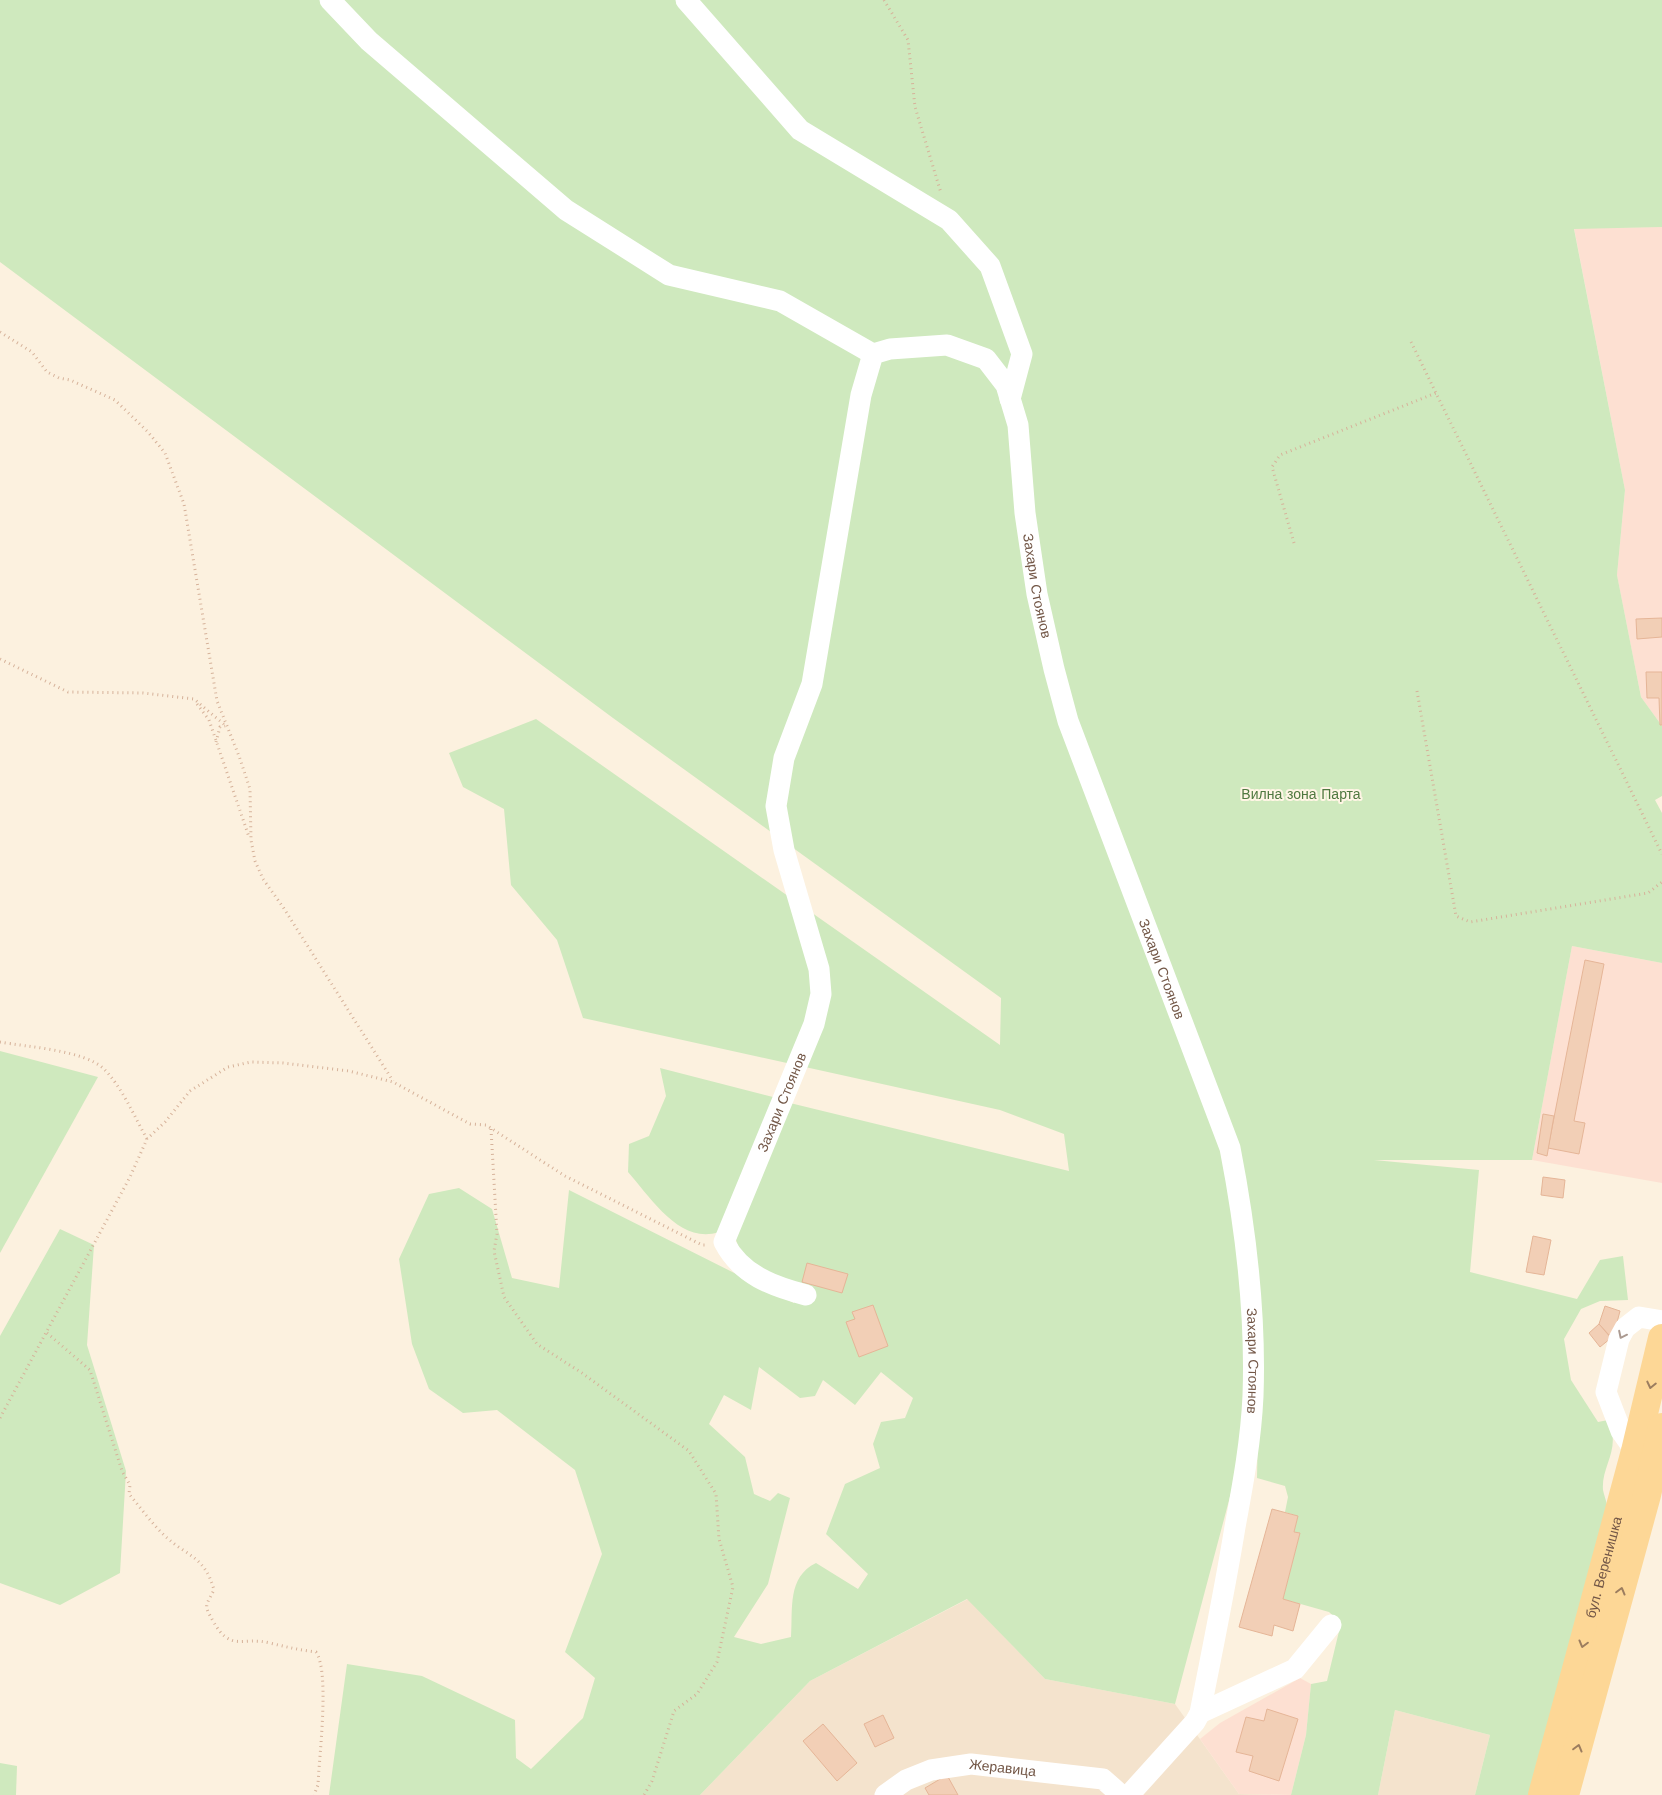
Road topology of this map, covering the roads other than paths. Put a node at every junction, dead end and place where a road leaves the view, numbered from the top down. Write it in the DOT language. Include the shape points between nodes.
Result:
graph roads {
  1 [pos="330,0"];
  2 [pos="686,0"];
  3 [pos="873,354"];
  4 [pos="1010,399"];
  5 [pos="806,1295"];
  6 [pos="1662,1321"];
  7 [pos="1662,1338"];
  8 [pos="1662,1427"];
  9 [pos="1645,1454"];
  10 [pos="1331,1625"];
  11 [pos="1200,1713"];
  12 [pos="885,1795"];
  13 [pos="1121,1795"];
  14 [pos="1128,1795"];
  15 [pos="1542,1795"];
  16 [pos="1565,1795"];
  1 -- 3 [label="street" via="369,41 566,210 669,275 780,300"];
  2 -- 4 [label="street" via="800,130 949,220 990,266 1022,354"];
  3 -- 4 [label="street, Захари Стоянов" via="890,349 946,345 986,359 1006,385"];
  3 -- 5 [label="street, Захари Стоянов" via="861,395 812,684 784,758 776,806 784,850 820,969 821,994 814,1024 724,1242 731,1256 750,1274 780,1288"];
  4 -- 11 [label="street, Захари Стоянов" via="1018,425 1025,513 1037,594 1068,721 1230,1148 1242,1211 1252,1293 1253,1397 1244,1476"];
  6 -- 9 [label="street, one-way" via="1640,1317 1625,1328 1606,1392 1621,1431"];
  7 -- 9 [label="main road, бул. Веренишка, one-way"];
  8 -- 9 [label="main road, бул. Веренишка"];
  9 -- 15 [label="main road, бул. Веренишка, one-way"];
  16 -- 9 [label="main road, бул. Веренишка, one-way" via="1644,1505"];
  10 -- 11 [label="street" via="1295,1669"];
  11 -- 14 [label="street, Захари Стоянов"];
  12 -- 13 [label="street, Жеравица" via="906,1780 931,1770 971,1764 1103,1780"];
}
